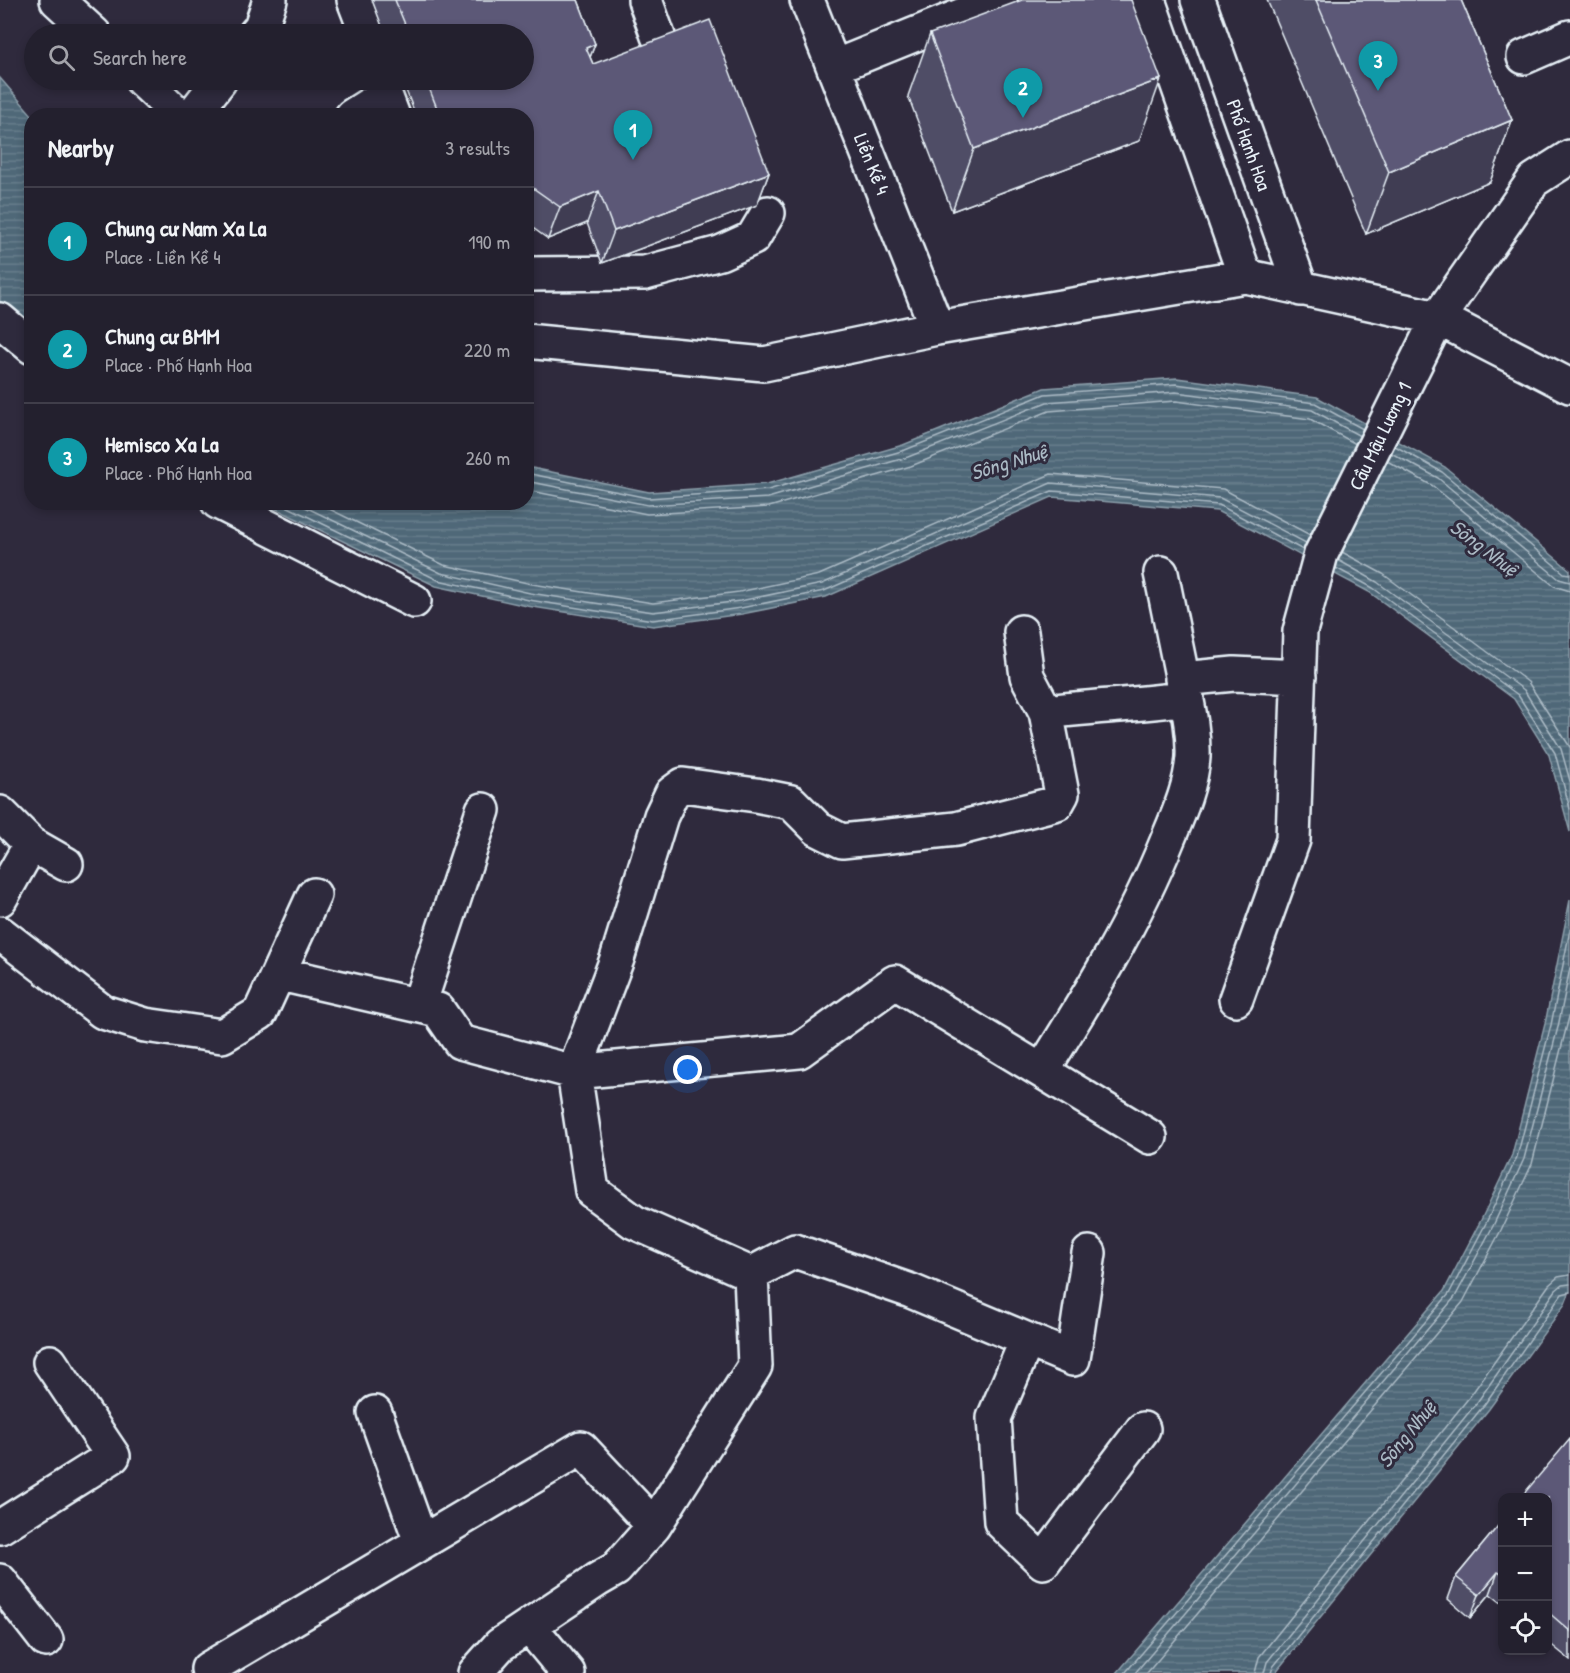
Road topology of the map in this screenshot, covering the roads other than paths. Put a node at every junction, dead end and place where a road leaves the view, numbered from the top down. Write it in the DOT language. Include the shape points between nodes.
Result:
graph roads {
  1 [pos="57,0"];
  2 [pos="270,0"];
  3 [pos="354,0"];
  4 [pos="645,0"];
  5 [pos="807,0"];
  6 [pos="1000,0"];
  7 [pos="1148,0"];
  8 [pos="1198,0"];
  9 [pos="83,24"];
  10 [pos="262,24"];
  11 [pos="363,24"];
  12 [pos="658,36"];
  13 [pos="1570,37"];
  14 [pos="1524,57"];
  15 [pos="834,67"];
  16 [pos="153,90"];
  17 [pos="212,90"];
  18 [pos="387,97"];
  19 [pos="172,108"];
  20 [pos="198,108"];
  21 [pos="367,108"];
  22 [pos="1570,157"];
  23 [pos="768,213"];
  24 [pos="534,274"];
  25 [pos="1245,276"];
  26 [pos="1301,290"];
  27 [pos="1438,318"];
  28 [pos="0,320"];
  29 [pos="937,328"];
  30 [pos="24,340"];
  31 [pos="534,342"];
  32 [pos="1570,386"];
  33 [pos="234,510"];
  34 [pos="1161,573"];
  35 [pos="414,601"];
  36 [pos="1021,632"];
  37 [pos="1299,676"];
  38 [pos="1184,688"];
  39 [pos="1046,712"];
  40 [pos="483,810"];
  41 [pos="0,813"];
  42 [pos="32,843"];
  43 [pos="66,864"];
  44 [pos="314,896"];
  45 [pos="0,899"];
  46 [pos="0,933"];
  47 [pos="280,974"];
  48 [pos="1236,999"];
  49 [pos="419,1005"];
  50 [pos="1042,1071"];
  51 [pos="574,1072"];
  52 [pos="1150,1137"];
  53 [pos="1089,1253"];
  54 [pos="751,1274"];
  55 [pos="1027,1340"];
  56 [pos="50,1362"];
  57 [pos="375,1413"];
  58 [pos="1143,1429"];
  59 [pos="654,1526"];
  60 [pos="0,1527"];
  61 [pos="421,1542"];
  62 [pos="0,1581"];
  63 [pos="529,1626"];
  64 [pos="46,1640"];
  65 [pos="208,1669"];
  66 [pos="475,1673"];
  67 [pos="568,1673"];
  1 -- 9 [label="street"];
  2 -- 10 [label="street"];
  3 -- 11 [label="street"];
  4 -- 12 [label="street"];
  5 -- 15 [label="street, Liền Kề 4"];
  6 -- 15 [label="street"];
  7 -- 25 [label="street"];
  8 -- 26 [label="street, Phố Hạnh Hoa"];
  13 -- 14 [label="street"];
  15 -- 29 [label="street, Liền Kề 4"];
  16 -- 19 [label="street"];
  17 -- 20 [label="street"];
  18 -- 21 [label="street"];
  22 -- 27 [label="street, Cầu Mậu Lương 1" via="1534,180"];
  23 -- 24 [label="street" via="753,238 720,253 645,273"];
  25 -- 26 [label="street"];
  25 -- 29 [label="street"];
  26 -- 27 [label="street"];
  27 -- 32 [label="street"];
  27 -- 37 [label="street, Cầu Mậu Lương 1" via="1322,554 1300,631"];
  28 -- 30 [label="street"];
  29 -- 31 [label="street" via="764,364"];
  33 -- 35 [label="street"];
  34 -- 38 [label="street"];
  36 -- 39 [label="street" via="1027,676"];
  37 -- 38 [label="street" via="1234,674"];
  37 -- 48 [label="street, Cầu Mậu Lương 1" via="1293,840"];
  38 -- 39 [label="street" via="1138,705"];
  38 -- 50 [label="street" via="1193,756 1179,812 1157,869 1095,987"];
  39 -- 51 [label="street" via="1062,794 1057,803 956,829 842,841 818,829 791,801 683,785 672,794 661,816 617,958"];
  40 -- 49 [label="street"];
  41 -- 42 [label="street"];
  42 -- 43 [label="street"];
  42 -- 45 [label="street"];
  44 -- 47 [label="street"];
  46 -- 47 [label="street" via="103,1012 156,1026 222,1036 260,1013"];
  47 -- 49 [label="street"];
  49 -- 51 [label="street" via="438,1010 460,1042"];
  50 -- 51 [label="street" via="895,982 799,1051"];
  50 -- 52 [label="street"];
  51 -- 54 [label="street" via="592,1191 634,1222"];
  53 -- 55 [label="street" via="1073,1359"];
  54 -- 55 [label="street" via="795,1251 910,1291"];
  54 -- 59 [label="street" via="755,1366"];
  55 -- 58 [label="street" via="994,1418 1001,1521 1043,1562"];
  56 -- 60 [label="street" via="113,1456"];
  57 -- 61 [label="street"];
  59 -- 61 [label="street" via="581,1448"];
  59 -- 63 [label="street" via="616,1569"];
  61 -- 65 [label="street"];
  62 -- 64 [label="street"];
  63 -- 66 [label="street" via="500,1645"];
  63 -- 67 [label="street"];
}
